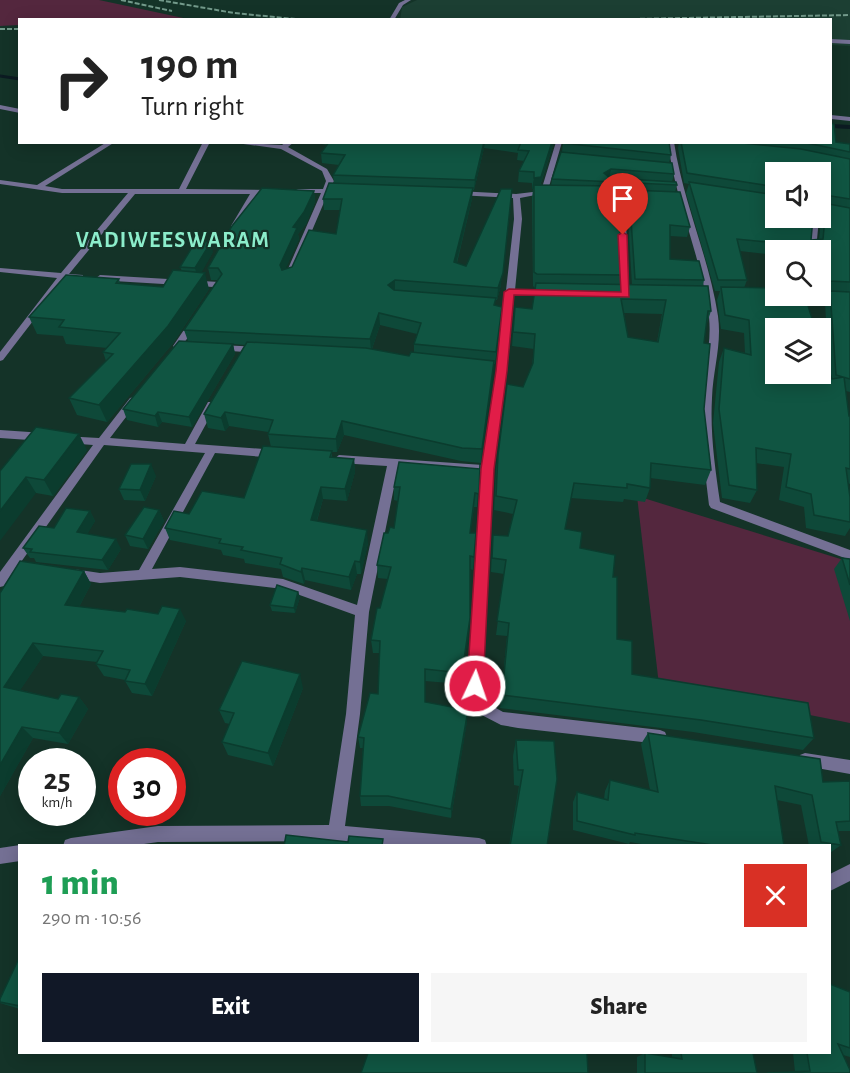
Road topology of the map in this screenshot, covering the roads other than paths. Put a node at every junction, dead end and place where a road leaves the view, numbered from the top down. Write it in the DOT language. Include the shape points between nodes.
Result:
graph roads {
  1 [pos="409,0"];
  2 [pos="392,18"];
  3 [pos="832,41"];
  4 [pos="850,42"];
  5 [pos="0,107"];
  6 [pos="18,111"];
  7 [pos="832,117"];
  8 [pos="850,119"];
  9 [pos="109,144"];
  10 [pos="206,144"];
  11 [pos="252,144"];
  12 [pos="288,144"];
  13 [pos="558,144"];
  14 [pos="671,144"];
  15 [pos="283,147"];
  16 [pos="555,156"];
  17 [pos="566,157"];
  18 [pos="664,167"];
  19 [pos="675,168"];
  20 [pos="0,182"];
  21 [pos="668,186"];
  22 [pos="39,187"];
  23 [pos="679,187"];
  24 [pos="690,189"];
  25 [pos="326,190"];
  26 [pos="348,191"];
  27 [pos="181,192"];
  28 [pos="278,192"];
  29 [pos="290,192"];
  30 [pos="544,192"];
  31 [pos="555,192"];
  32 [pos="132,193"];
  33 [pos="254,193"];
  34 [pos="446,193"];
  35 [pos="599,194"];
  36 [pos="621,195"];
  37 [pos="516,196"];
  38 [pos="652,197"];
  39 [pos="672,198"];
  40 [pos="683,198"];
  41 [pos="231,233"];
  42 [pos="0,270"];
  43 [pos="208,273"];
  44 [pos="63,276"];
  45 [pos="288,278"];
  46 [pos="202,283"];
  47 [pos="509,292"];
  48 [pos="556,293"];
  49 [pos="614,295"];
  50 [pos="626,295"];
  51 [pos="638,295"];
  52 [pos="831,297"];
  53 [pos="850,298"];
  54 [pos="207,302"];
  55 [pos="201,311"];
  56 [pos="200,347"];
  57 [pos="212,348"];
  58 [pos="269,351"];
  59 [pos="0,358"];
  60 [pos="141,391"];
  61 [pos="217,397"];
  62 [pos="0,434"];
  63 [pos="101,442"];
  64 [pos="188,448"];
  65 [pos="212,449"];
  66 [pos="290,455"];
  67 [pos="323,458"];
  68 [pos="393,462"];
  69 [pos="488,469"];
  70 [pos="850,555"];
  71 [pos="56,571"];
  72 [pos="143,574"];
  73 [pos="0,582"];
  74 [pos="362,612"];
  75 [pos="670,738"];
  76 [pos="794,758"];
  77 [pos="850,767"];
  78 [pos="336,833"];
  79 [pos="86,844"];
  80 [pos="457,844"];
  81 [pos="18,853"];
  82 [pos="0,856"];
  83 [pos="850,872"];
  84 [pos="831,882"];
  1 -- 2 [label="street" via="401,4"];
  3 -- 4 [label="street"];
  5 -- 6 [label="street"];
  7 -- 8 [label="street"];
  9 -- 22 [label="street"];
  10 -- 27 [label="street"];
  11 -- 15 [label="street"];
  12 -- 15 [label="street"];
  13 -- 16 [label="street"];
  14 -- 19 [label="street"];
  15 -- 25 [label="street" via="326,170 330,181"];
  16 -- 17 [label="street"];
  16 -- 30 [label="street"];
  18 -- 19 [label="street"];
  19 -- 23 [label="street"];
  20 -- 22 [label="street"];
  21 -- 23 [label="street"];
  22 -- 32 [label="street"];
  23 -- 24 [label="street"];
  23 -- 40 [label="street"];
  25 -- 26 [label="street"];
  25 -- 29 [label="street"];
  25 -- 45 [label="street"];
  27 -- 32 [label="street"];
  27 -- 33 [label="street"];
  28 -- 33 [label="street"];
  30 -- 31 [label="street"];
  30 -- 37 [label="street"];
  32 -- 44 [label="street"];
  33 -- 41 [label="street"];
  34 -- 37 [label="street"];
  35 -- 36 [label="street"];
  36 -- 38 [label="street"];
  36 -- 50 [label="street"];
  37 -- 47 [label="street" via="518,219"];
  39 -- 40 [label="street"];
  40 -- 70 [label="street" via="715,340 707,395 708,454 715,505"];
  42 -- 44 [label="street"];
  43 -- 46 [label="street"];
  44 -- 46 [label="street"];
  44 -- 59 [label="street"];
  46 -- 54 [label="street" via="219,285"];
  47 -- 48 [label="street"];
  47 -- 69 [label="street" via="503,305"];
  49 -- 50 [label="street"];
  50 -- 51 [label="street"];
  52 -- 53 [label="street"];
  55 -- 56 [label="street" via="175,349"];
  57 -- 58 [label="street" via="243,354"];
  60 -- 63 [label="street"];
  61 -- 64 [label="street"];
  62 -- 63 [label="street"];
  63 -- 64 [label="street"];
  63 -- 73 [label="street" via="18,566"];
  64 -- 65 [label="street"];
  65 -- 66 [label="street"];
  65 -- 72 [label="street"];
  67 -- 68 [label="street"];
  68 -- 69 [label="street"];
  68 -- 74 [label="street"];
  69 -- 75 [label="street" via="475,686 482,707 518,722"];
  71 -- 72 [label="street" via="100,578"];
  72 -- 74 [label="street" via="180,572 283,584"];
  74 -- 78 [label="street"];
  76 -- 77 [label="street"];
  78 -- 79 [label="street" via="158,834"];
  78 -- 80 [label="street"];
  81 -- 82 [label="street"];
  83 -- 84 [label="street"];
}
